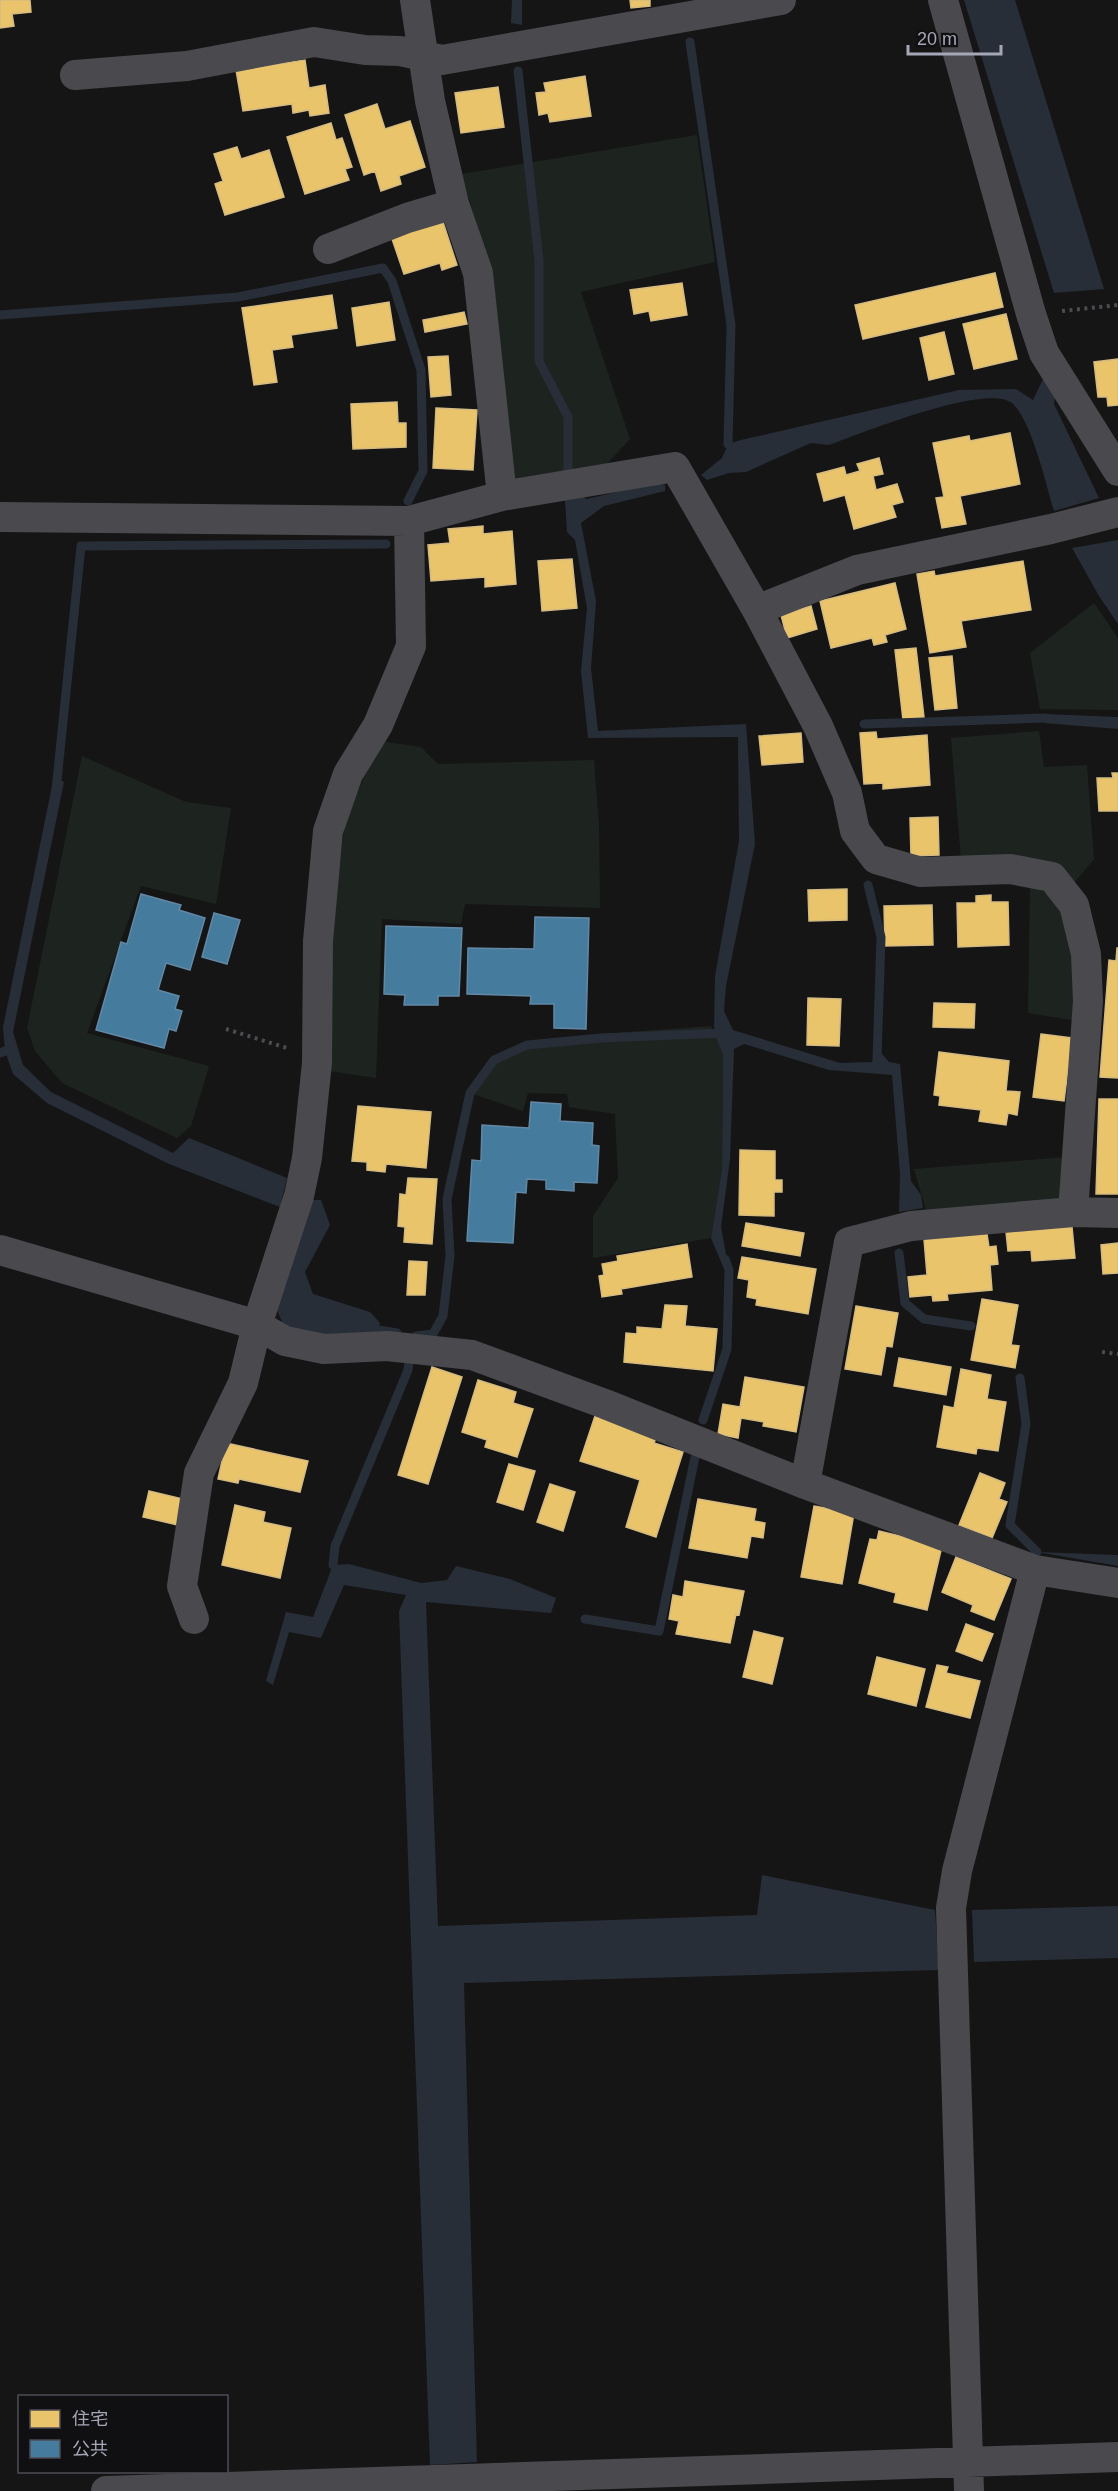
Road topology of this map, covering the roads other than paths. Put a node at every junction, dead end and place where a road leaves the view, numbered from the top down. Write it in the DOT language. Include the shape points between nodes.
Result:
graph roads {
  1 [pos="415,0"];
  2 [pos="781,0"];
  3 [pos="943,0"];
  4 [pos="424,56"];
  5 [pos="75,75"];
  6 [pos="454,204"];
  7 [pos="328,249"];
  8 [pos="1118,471"];
  9 [pos="502,496"];
  10 [pos="1118,512"];
  11 [pos="0,517"];
  12 [pos="409,521"];
  13 [pos="757,610"];
  14 [pos="1073,1212"];
  15 [pos="1118,1212"];
  16 [pos="0,1250"];
  17 [pos="257,1325"];
  18 [pos="805,1484"];
  19 [pos="1035,1570"];
  20 [pos="1118,1583"];
  21 [pos="194,1619"];
  22 [pos="1118,2457"];
  23 [pos="968,2462"];
  24 [pos="106,2491"];
  25 [pos="969,2491"];
  1 -- 4 [label="street"];
  2 -- 4 [label="street" via="442,60"];
  3 -- 8 [label="street" via="1044,353"];
  4 -- 5 [label="street" via="314,42 186,66"];
  4 -- 6 [label="street" via="430,101"];
  6 -- 7 [label="street"];
  6 -- 9 [label="street" via="478,273"];
  9 -- 12 [label="street"];
  9 -- 13 [label="street" via="675,467"];
  10 -- 13 [label="street" via="1052,530 857,570"];
  11 -- 12 [label="street"];
  12 -- 17 [label="street" via="411,646 378,725 348,774 328,831 318,941 317,1063 307,1158 299,1196"];
  13 -- 14 [label="street" via="818,726 847,793 855,831 876,859 921,872 1010,870 1052,877 1074,905 1086,954 1088,1001"];
  14 -- 15 [label="street"];
  14 -- 18 [label="street" via="911,1226 849,1242"];
  16 -- 17 [label="street"];
  17 -- 18 [label="street" via="285,1341 324,1349 387,1346 472,1355"];
  17 -- 21 [label="street" via="243,1383 199,1473 182,1586"];
  18 -- 19 [label="street"];
  19 -- 20 [label="street"];
  19 -- 23 [label="street" via="957,1871 951,1908"];
  22 -- 23 [label="street"];
  23 -- 24 [label="street"];
  23 -- 25 [label="street"];
}
